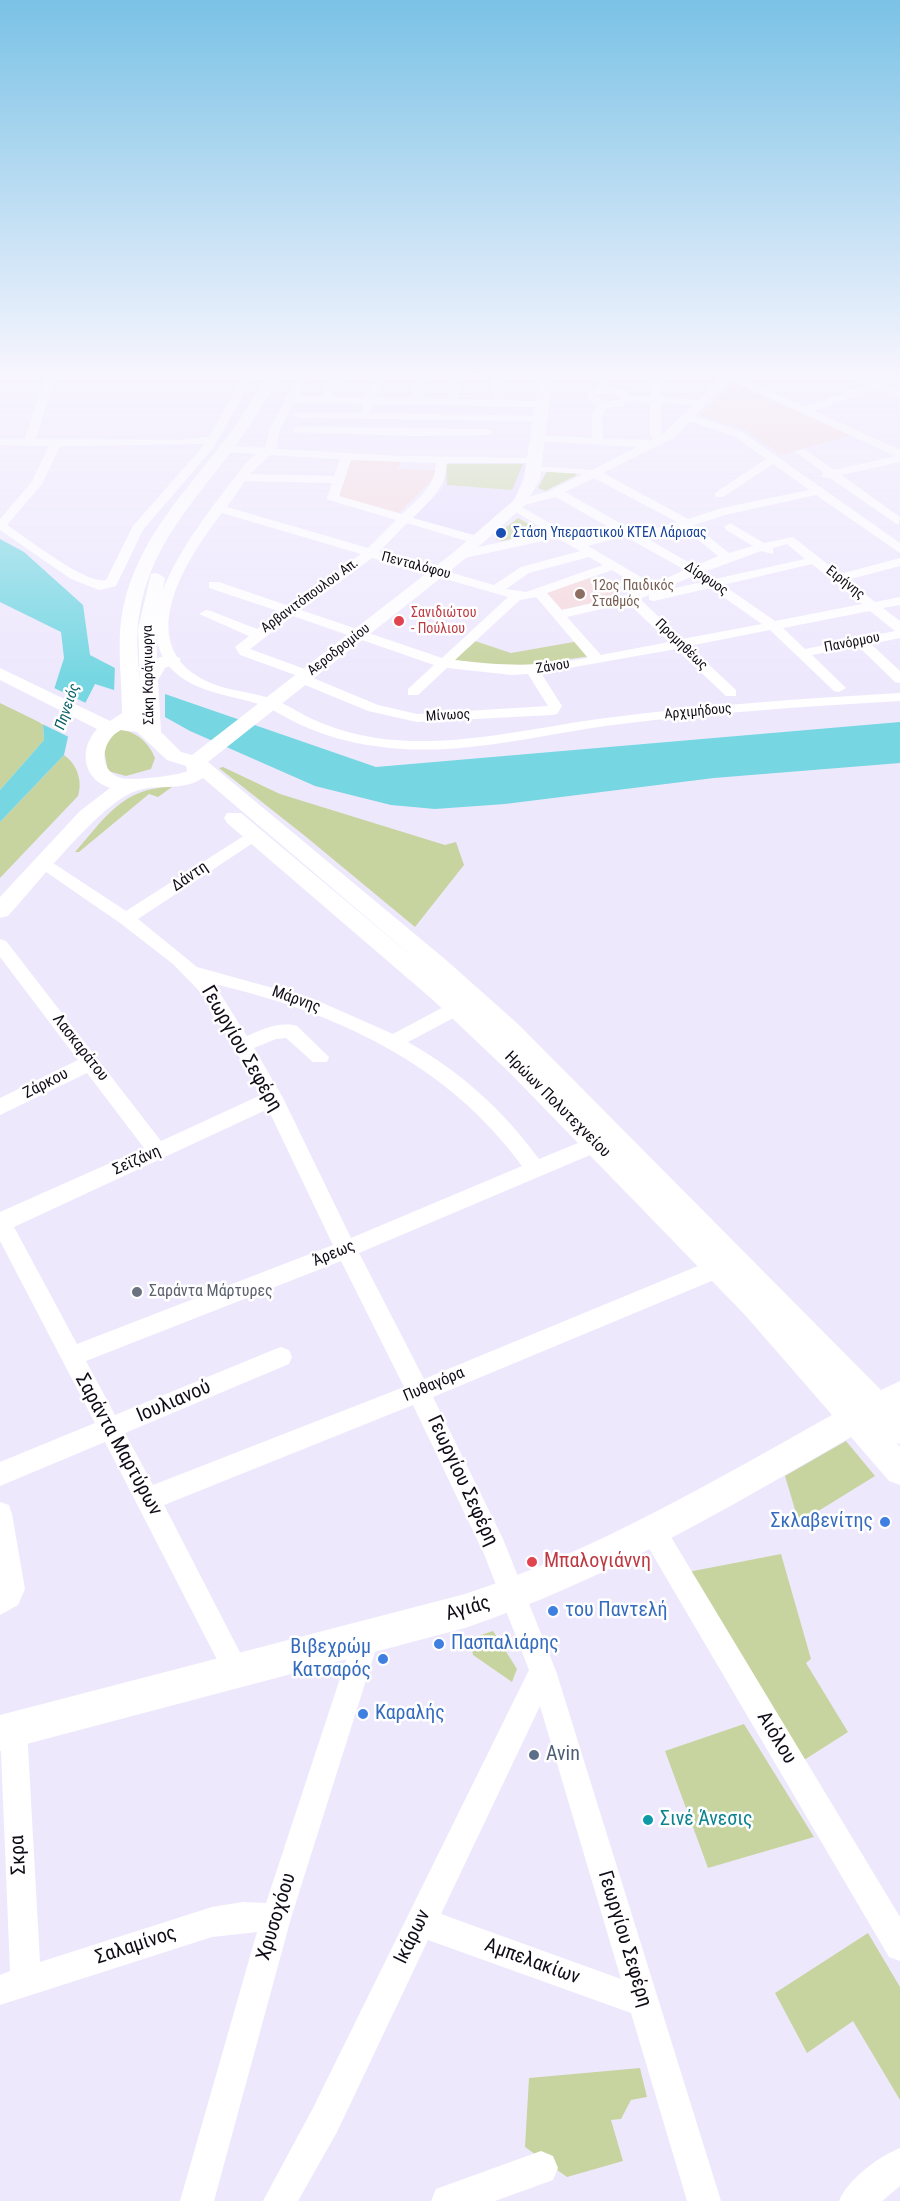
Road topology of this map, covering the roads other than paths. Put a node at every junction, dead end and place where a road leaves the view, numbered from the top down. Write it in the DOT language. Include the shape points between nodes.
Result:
graph roads {
  1 [pos="42,473"];
  2 [pos="185,473"];
  3 [pos="210,473"];
  4 [pos="217,473"];
  5 [pos="246,473"];
  6 [pos="342,473"];
  7 [pos="440,473"];
  8 [pos="533,473"];
  9 [pos="594,473"];
  10 [pos="761,473"];
  11 [pos="793,473"];
  12 [pos="838,473"];
  13 [pos="832,474"];
  14 [pos="243,477"];
  15 [pos="339,480"];
  16 [pos="804,480"];
  17 [pos="750,485"];
  18 [pos="819,491"];
  19 [pos="556,492"];
  20 [pos="719,495"];
  21 [pos="773,502"];
  22 [pos="517,504"];
  23 [pos="220,509"];
  24 [pos="404,520"];
  25 [pos="898,521"];
  26 [pos="684,524"];
  27 [pos="730,527"];
  28 [pos="627,531"];
  29 [pos="557,534"];
  30 [pos="639,538"];
  31 [pos="477,540"];
  32 [pos="576,545"];
  33 [pos="897,545"];
  34 [pos="761,547"];
  35 [pos="588,553"];
  36 [pos="369,554"];
  37 [pos="460,555"];
  38 [pos="727,557"];
  39 [pos="815,560"];
  40 [pos="900,562"];
  41 [pos="792,566"];
  42 [pos="612,567"];
  43 [pos="693,570"];
  44 [pos="436,574"];
  45 [pos="839,578"];
  46 [pos="713,584"];
  47 [pos="214,585"];
  48 [pos="652,589"];
  49 [pos="497,590"];
  50 [pos="538,591"];
  51 [pos="518,596"];
  52 [pos="633,600"];
  53 [pos="900,601"];
  54 [pos="874,606"];
  55 [pos="288,612"];
  56 [pos="206,614"];
  57 [pos="561,614"];
  58 [pos="772,625"];
  59 [pos="900,628"];
  60 [pos="257,634"];
  61 [pos="900,634"];
  62 [pos="359,635"];
  63 [pos="861,642"];
  64 [pos="681,643"];
  65 [pos="803,653"];
  66 [pos="172,659"];
  67 [pos="598,660"];
  68 [pos="442,663"];
  69 [pos="533,671"];
  70 [pos="0,673"];
  71 [pos="150,673"];
  72 [pos="306,677"];
  73 [pos="900,679"];
  74 [pos="839,688"];
  75 [pos="0,692"];
  76 [pos="413,692"];
  77 [pos="731,693"];
  78 [pos="900,697"];
  79 [pos="271,704"];
  80 [pos="85,721"];
  81 [pos="114,723"];
  82 [pos="155,734"];
  83 [pos="498,739"];
  84 [pos="204,757"];
  85 [pos="98,769"];
  86 [pos="176,782"];
  87 [pos="136,784"];
  88 [pos="253,835"];
  89 [pos="44,866"];
  90 [pos="0,887"];
  91 [pos="0,910"];
  92 [pos="126,919"];
  93 [pos="0,945"];
  94 [pos="195,973"];
  95 [pos="456,1008"];
  96 [pos="392,1043"];
  97 [pos="244,1045"];
  98 [pos="320,1057"];
  99 [pos="91,1062"];
  100 [pos="273,1098"];
  101 [pos="0,1107"];
  102 [pos="595,1144"];
  103 [pos="158,1152"];
  104 [pos="536,1170"];
  105 [pos="1,1222"];
  106 [pos="347,1249"];
  107 [pos="718,1268"];
  108 [pos="70,1357"];
  109 [pos="281,1357"];
  110 [pos="419,1392"];
  111 [pos="878,1406"];
  112 [pos="110,1428"];
  113 [pos="900,1430"];
  114 [pos="900,1470"];
  115 [pos="0,1474"];
  116 [pos="148,1499"];
  117 [pos="0,1514"];
  118 [pos="653,1531"];
  119 [pos="514,1595"];
  120 [pos="0,1602"];
  121 [pos="367,1636"];
  122 [pos="236,1670"];
  123 [pos="543,1671"];
  124 [pos="7,1731"];
  125 [pos="276,1918"];
  126 [pos="420,1922"];
  127 [pos="900,1946"];
  128 [pos="13,1985"];
  129 [pos="643,2002"];
  130 [pos="900,2165"];
  131 [pos="542,2168"];
  132 [pos="197,2201"];
  133 [pos="280,2201"];
  134 [pos="448,2201"];
  135 [pos="704,2201"];
  136 [pos="855,2201"];
  1 -- 2 [label="street" via="0,525 76,576 99,586 114,580 138,529"];
  3 -- 81 [label="main road, Σάκη Καράγιωργα" via="177,507 147,557 130,611 129,666"];
  4 -- 71 [label="main road, Σάκη Καράγιωργα" via="164,557 149,609"];
  5 -- 14 [label="street, Σάκη Καράγιωργα"];
  6 -- 15 [label="street"];
  7 -- 24 [label="street, Αρβανιτόπουλου Απ." via="438,485"];
  8 -- 22 [label="main road" via="531,484"];
  9 -- 19 [label="street"];
  9 -- 26 [label="street"];
  10 -- 17 [label="street"];
  11 -- 16 [label="street"];
  12 -- 13 [label="street"];
  13 -- 16 [label="street"];
  13 -- 25 [label="street"];
  14 -- 15 [label="street"];
  14 -- 23 [label="street, Σάκη Καράγιωργα"];
  15 -- 24 [label="street" via="333,498"];
  16 -- 18 [label="street"];
  17 -- 20 [label="street"];
  17 -- 21 [label="street"];
  18 -- 21 [label="street"];
  18 -- 33 [label="street"];
  19 -- 22 [label="street"];
  19 -- 28 [label="street, Δίρφυος"];
  21 -- 26 [label="street"];
  22 -- 29 [label="street"];
  22 -- 31 [label="main road"];
  23 -- 36 [label="street, Πενταλόφου"];
  23 -- 66 [label="street, Σάκη Καράγιωργα" via="185,553 168,594 161,626"];
  24 -- 31 [label="street"];
  24 -- 36 [label="street, Αρβανιτόπουλου Απ."];
  26 -- 30 [label="street"];
  26 -- 38 [label="street"];
  27 -- 34 [label="street"];
  28 -- 30 [label="street, Δίρφυος"];
  28 -- 32 [label="street"];
  29 -- 32 [label="street"];
  29 -- 37 [label="street, Αεροδρομίου"];
  30 -- 43 [label="street, Δίρφυος"];
  31 -- 37 [label="main road"];
  32 -- 35 [label="street"];
  34 -- 38 [label="street"];
  34 -- 39 [label="street, Ειρήνης" via="789,540"];
  34 -- 41 [label="street"];
  35 -- 42 [label="street"];
  35 -- 49 [label="street" via="525,570"];
  36 -- 44 [label="street, Πενταλόφου"];
  36 -- 55 [label="street, Αρβανιτόπουλου Απ."];
  37 -- 44 [label="main road, Αεροδρομίου"];
  38 -- 43 [label="street"];
  39 -- 41 [label="street"];
  39 -- 45 [label="street, Ειρήνης"];
  40 -- 45 [label="street"];
  41 -- 46 [label="street"];
  42 -- 48 [label="street"];
  42 -- 50 [label="street, Πενταλόφου"];
  43 -- 46 [label="street, Δίρφυος"];
  43 -- 48 [label="street"];
  44 -- 49 [label="street, Πενταλόφου"];
  44 -- 62 [label="main road, Αεροδρομίου"];
  45 -- 54 [label="street, Ειρήνης"];
  46 -- 52 [label="street"];
  46 -- 58 [label="street, Δίρφυος"];
  47 -- 55 [label="street, Ζάνου"];
  48 -- 52 [label="street"];
  49 -- 51 [label="street, Πενταλόφου"];
  50 -- 51 [label="street, Πενταλόφου"];
  50 -- 57 [label="street"];
  51 -- 68 [label="street"];
  52 -- 57 [label="street"];
  52 -- 64 [label="street, Προμηθέως"];
  53 -- 54 [label="street, Ζάνου"];
  54 -- 58 [label="street, Ζάνου"];
  54 -- 59 [label="street, Ειρήνης"];
  55 -- 60 [label="street, Αρβανιτόπουλου Απ."];
  55 -- 62 [label="street, Ζάνου"];
  56 -- 60 [label="street"];
  57 -- 67 [label="street"];
  58 -- 64 [label="street, Ζάνου"];
  58 -- 65 [label="street, Δίρφυος"];
  60 -- 72 [label="street, Αρβανιτόπουλου Απ." via="244,644 243,650"];
  61 -- 63 [label="street, Πανόρμου"];
  62 -- 68 [label="street, Ζάνου"];
  62 -- 72 [label="main road, Αεροδρομίου"];
  63 -- 65 [label="street, Πανόρμου"];
  63 -- 73 [label="street"];
  64 -- 67 [label="street, Ζάνου"];
  64 -- 77 [label="street, Προμηθέως"];
  65 -- 74 [label="street, Δίρφυος"];
  66 -- 71 [label="main road" via="158,664"];
  66 -- 79 [label="street, Σάκη Καράγιωργα" via="188,676 208,687"];
  67 -- 69 [label="street, Ζάνου"];
  68 -- 69 [label="street, Ζάνου"];
  68 -- 76 [label="street"];
  69 -- 72 [label="street, Μίνωος" via="555,706 552,711 402,716 358,704"];
  70 -- 80 [label="main road" via="58,704 73,705"];
  71 -- 82 [label="main road, Σάκη Καράγιωργα"];
  72 -- 79 [label="main road, Αεροδρομίου"];
  75 -- 80 [label="main road"];
  78 -- 83 [label="street, Αρχιμήδους" via="670,715"];
  79 -- 83 [label="street, Σάκη Καράγιωργα" via="323,729 381,742 424,746"];
  79 -- 84 [label="main road, Αεροδρομίου"];
  80 -- 81 [label="main road"];
  80 -- 81 [label="main road" via="107,712"];
  81 -- 82 [label="main road" via="135,724"];
  81 -- 85 [label="main road"];
  82 -- 84 [label="main road, Ηρώων Πολυτεχνείου" via="178,758"];
  82 -- 87 [label="main road" via="165,758 161,773"];
  84 -- 86 [label="main road, Αεροδρομίου" via="196,774"];
  84 -- 111 [label="main road, Ηρώων Πολυτεχνείου" via="509,1030"];
  85 -- 87 [label="main road" via="109,781"];
  85 -- 90 [label="main road" via="93,788 84,801"];
  86 -- 87 [label="main road"];
  86 -- 88 [label="main road, Ηρώων Πολυτεχνείου" via="190,784 205,793"];
  87 -- 89 [label="main road" via="118,791 87,816"];
  88 -- 92 [label="street, Δάντη"];
  88 -- 95 [label="main road, Ηρώων Πολυτεχνείου"];
  89 -- 91 [label="main road"];
  89 -- 92 [label="street, Γεωργίου Σεφέρη"];
  92 -- 94 [label="street, Γεωργίου Σεφέρη"];
  93 -- 99 [label="street, Λασκαράτου"];
  94 -- 96 [label="street, Μάρνης" via="294,999 356,1023"];
  94 -- 97 [label="street, Γεωργίου Σεφέρη" via="213,994"];
  95 -- 96 [label="street"];
  95 -- 102 [label="main road, Ηρώων Πολυτεχνείου"];
  96 -- 104 [label="street, Μάρνης" via="451,1079 482,1104"];
  97 -- 98 [label="street" via="274,1032 290,1030"];
  97 -- 100 [label="street, Γεωργίου Σεφέρη"];
  99 -- 101 [label="street, Ζάρκου"];
  99 -- 103 [label="street, Λασκαράτου"];
  100 -- 103 [label="street, Σεϊζάνη"];
  100 -- 106 [label="street, Γεωργίου Σεφέρη"];
  102 -- 104 [label="street, Άρεως"];
  102 -- 107 [label="main road, Ηρώων Πολυτεχνείου"];
  103 -- 105 [label="street, Σεϊζάνη"];
  104 -- 106 [label="street, Άρεως"];
  105 -- 108 [label="street, Σαράντα Μαρτύρων"];
  106 -- 108 [label="street, Άρεως"];
  106 -- 110 [label="street, Γεωργίου Σεφέρη"];
  107 -- 110 [label="street, Πυθαγόρα"];
  107 -- 111 [label="main road, Ηρώων Πολυτεχνείου"];
  108 -- 112 [label="street, Σαράντα Μαρτύρων"];
  109 -- 112 [label="street, Ιουλιανού"];
  110 -- 116 [label="street, Πυθαγόρα"];
  110 -- 119 [label="street, Γεωργίου Σεφέρη"];
  111 -- 113 [label="main road, Ηρώων Πολυτεχνείου"];
  111 -- 114 [label="main road, Ηρώων Πολυτεχνείου"];
  111 -- 118 [label="main road, Αγιάς"];
  112 -- 115 [label="street, Ιουλιανού"];
  112 -- 116 [label="street, Σαράντα Μαρτύρων"];
  116 -- 122 [label="street, Σαράντα Μαρτύρων"];
  117 -- 120 [label="street" via="12,1589"];
  118 -- 119 [label="main road, Αγιάς"];
  118 -- 127 [label="street, Αιόλου"];
  119 -- 121 [label="main road, Αγιάς"];
  119 -- 123 [label="street, Γεωργίου Σεφέρη"];
  121 -- 122 [label="main road, Αγιάς"];
  121 -- 125 [label="street, Χρυσοχόου"];
  122 -- 124 [label="main road, Αγιάς"];
  123 -- 126 [label="street, Ικάρων"];
  123 -- 129 [label="street, Γεωργίου Σεφέρη"];
  124 -- 128 [label="street, Σκρα"];
  125 -- 128 [label="street, Σαλαμίνος" via="243,1917 212,1922"];
  125 -- 132 [label="street, Χρυσοχόου"];
  126 -- 129 [label="street, Αμπελακίων"];
  126 -- 133 [label="street, Ικάρων" via="325,2120"];
  129 -- 135 [label="street, Γεωργίου Σεφέρη"];
  130 -- 136 [label="street"];
  131 -- 134 [label="street"];
}
